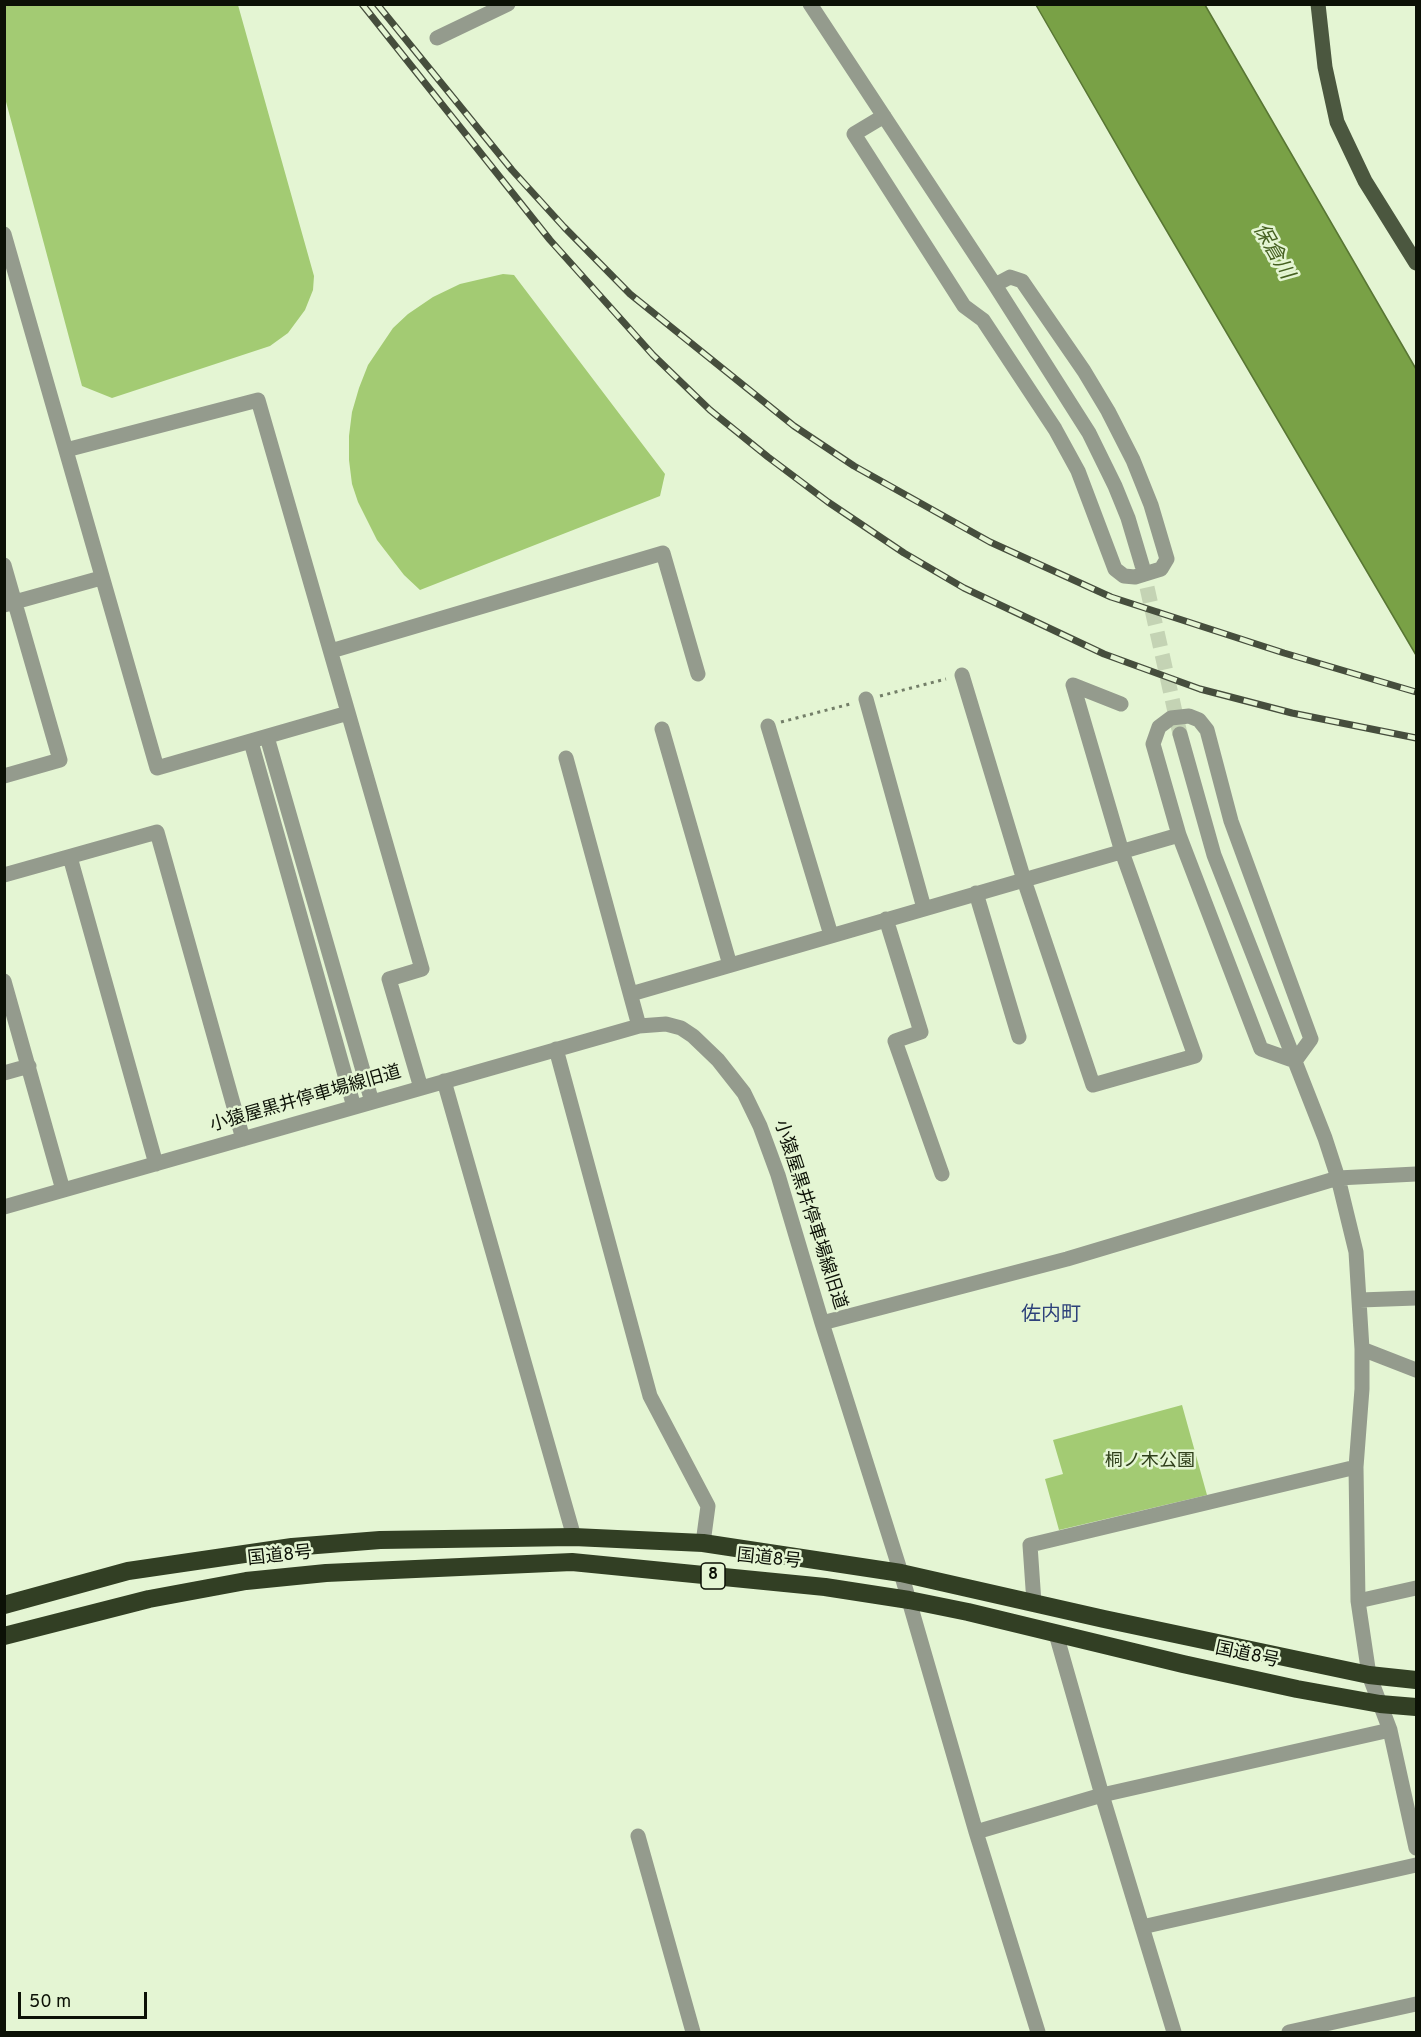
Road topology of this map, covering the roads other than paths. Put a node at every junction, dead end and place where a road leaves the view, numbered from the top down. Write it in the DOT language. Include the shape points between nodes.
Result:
graph roads {
  1 [pos="508,4"];
  2 [pos="810,4"];
  3 [pos="1318,4"];
  4 [pos="437,38"];
  5 [pos="884,116"];
  6 [pos="4,234"];
  7 [pos="8,260"];
  8 [pos="1416,263"];
  9 [pos="995,285"];
  10 [pos="66,450"];
  11 [pos="4,565"];
  12 [pos="1142,565"];
  13 [pos="101,578"];
  14 [pos="10,603"];
  15 [pos="331,651"];
  16 [pos="698,674"];
  17 [pos="962,675"];
  18 [pos="866,699"];
  19 [pos="1121,704"];
  20 [pos="348,713"];
  21 [pos="768,726"];
  22 [pos="662,729"];
  23 [pos="1180,734"];
  24 [pos="267,737"];
  25 [pos="251,742"];
  26 [pos="566,758"];
  27 [pos="4,776"];
  28 [pos="1179,835"];
  29 [pos="1122,852"];
  30 [pos="70,857"];
  31 [pos="4,875"];
  32 [pos="1024,880"];
  33 [pos="976,893"];
  34 [pos="924,908"];
  35 [pos="886,919"];
  36 [pos="831,935"];
  37 [pos="730,965"];
  38 [pos="4,981"];
  39 [pos="631,994"];
  40 [pos="639,1026"];
  41 [pos="1019,1037"];
  42 [pos="556,1049"];
  43 [pos="1295,1062"];
  44 [pos="29,1066"];
  45 [pos="4,1073"];
  46 [pos="444,1081"];
  47 [pos="421,1088"];
  48 [pos="372,1102"];
  49 [pos="354,1107"];
  50 [pos="243,1139"];
  51 [pos="156,1164"];
  52 [pos="942,1174"];
  53 [pos="1416,1174"];
  54 [pos="1338,1178"];
  55 [pos="63,1190"];
  56 [pos="4,1207"];
  57 [pos="1416,1298"];
  58 [pos="1360,1300"];
  59 [pos="822,1323"];
  60 [pos="1362,1349"];
  61 [pos="1416,1370"];
  62 [pos="1356,1467"];
  63 [pos="574,1537"];
  64 [pos="703,1543"];
  65 [pos="901,1573"];
  66 [pos="1416,1587"];
  67 [pos="909,1600"];
  68 [pos="1358,1601"];
  69 [pos="1034,1603"];
  70 [pos="4,1605"];
  71 [pos="1056,1634"];
  72 [pos="4,1636"];
  73 [pos="1369,1675"];
  74 [pos="1416,1680"];
  75 [pos="1380,1704"];
  76 [pos="1416,1707"];
  77 [pos="1390,1730"];
  78 [pos="1102,1795"];
  79 [pos="976,1832"];
  80 [pos="638,1836"];
  81 [pos="1416,1848"];
  82 [pos="1416,1865"];
  83 [pos="1142,1927"];
  84 [pos="1416,2004"];
  85 [pos="693,2032"];
  86 [pos="1038,2032"];
  87 [pos="1174,2032"];
  88 [pos="1289,2032"];
  1 -- 4 [label="street"];
  2 -- 5 [label="street"];
  3 -- 8 [label="main road" via="1325,67 1337,122 1365,181"];
  5 -- 9 [label="street"];
  5 -- 9 [label="street" via="854,134 964,306 983,320 1055,429 1078,471 1115,569 1124,576 1135,577 1161,569 1167,560 1151,505 1102,401 1022,281 1010,277"];
  6 -- 7 [label="street"];
  7 -- 10 [label="street"];
  9 -- 12 [label="street" via="1103,459 1128,518"];
  10 -- 13 [label="street"];
  10 -- 15 [label="street" via="258,400"];
  11 -- 14 [label="street"];
  13 -- 14 [label="street"];
  13 -- 25 [label="street" via="157,768"];
  14 -- 27 [label="street" via="60,760"];
  15 -- 16 [label="street" via="663,553"];
  15 -- 20 [label="street"];
  17 -- 32 [label="street"];
  18 -- 34 [label="street"];
  19 -- 29 [label="street" via="1073,685"];
  20 -- 24 [label="street"];
  20 -- 47 [label="street" via="422,969 389,979"];
  21 -- 36 [label="street"];
  22 -- 37 [label="street"];
  23 -- 43 [label="street" via="1214,855"];
  24 -- 25 [label="street"];
  24 -- 48 [label="street"];
  25 -- 49 [label="street"];
  26 -- 39 [label="street"];
  28 -- 29 [label="street"];
  28 -- 43 [label="street" via="1261,1049"];
  28 -- 43 [label="street" via="1154,744 1159,727 1171,718 1190,717 1199,720 1207,730 1232,821 1311,1039"];
  29 -- 32 [label="street"];
  29 -- 32 [label="street" via="1195,1056 1093,1085"];
  30 -- 31 [label="street"];
  30 -- 50 [label="street" via="158,832"];
  30 -- 51 [label="street"];
  32 -- 33 [label="street"];
  33 -- 34 [label="street"];
  33 -- 41 [label="street"];
  34 -- 35 [label="street"];
  35 -- 36 [label="street"];
  35 -- 52 [label="street" via="921,1032 895,1041"];
  36 -- 37 [label="street"];
  37 -- 39 [label="street"];
  38 -- 44 [label="street"];
  39 -- 40 [label="street"];
  40 -- 42 [label="street, 小猿屋黒井停車場線旧道"];
  40 -- 59 [label="street, 小猿屋黒井停車場線旧道" via="666,1024 687,1032 718,1060 744,1093 778,1175"];
  42 -- 46 [label="street, 小猿屋黒井停車場線旧道"];
  42 -- 64 [label="street" via="650,1396 708,1506"];
  43 -- 54 [label="street"];
  44 -- 45 [label="street"];
  44 -- 55 [label="street"];
  46 -- 47 [label="street, 小猿屋黒井停車場線旧道"];
  46 -- 63 [label="street"];
  47 -- 48 [label="street, 小猿屋黒井停車場線旧道"];
  48 -- 49 [label="street, 小猿屋黒井停車場線旧道"];
  49 -- 50 [label="street, 小猿屋黒井停車場線旧道"];
  50 -- 51 [label="street, 小猿屋黒井停車場線旧道"];
  51 -- 55 [label="street, 小猿屋黒井停車場線旧道"];
  53 -- 54 [label="street, 小猿屋黒井停車場線旧道"];
  54 -- 58 [label="street" via="1356,1252"];
  54 -- 59 [label="street, 小猿屋黒井停車場線旧道" via="1066,1259"];
  55 -- 56 [label="street, 小猿屋黒井停車場線旧道"];
  57 -- 58 [label="street"];
  58 -- 60 [label="street"];
  59 -- 65 [label="street"];
  60 -- 61 [label="street"];
  60 -- 62 [label="street"];
  62 -- 68 [label="street"];
  62 -- 69 [label="street" via="1030,1545"];
  63 -- 64 [label="highway, 国道8号 / 8"];
  63 -- 70 [label="highway, 国道8号 / 8" via="380,1540 292,1547 128,1571"];
  64 -- 65 [label="highway, 国道8号 / 8"];
  65 -- 67 [label="street"];
  65 -- 69 [label="highway, 国道8号 / 8"];
  66 -- 68 [label="street"];
  67 -- 71 [label="highway, 国道8号 / 8"];
  67 -- 72 [label="highway, 国道8号 / 8" via="825,1587 572,1562 326,1573 246,1581 149,1599"];
  67 -- 79 [label="street"];
  68 -- 73 [label="street"];
  69 -- 73 [label="highway, 国道8号 / 8"];
  71 -- 75 [label="highway, 国道8号 / 8"];
  71 -- 78 [label="street"];
  73 -- 74 [label="highway, 国道8号 / 8"];
  73 -- 75 [label="street"];
  75 -- 76 [label="highway, 国道8号 / 8"];
  75 -- 77 [label="street"];
  77 -- 78 [label="street"];
  77 -- 81 [label="street"];
  78 -- 79 [label="street"];
  78 -- 83 [label="street"];
  79 -- 86 [label="street"];
  80 -- 85 [label="street"];
  82 -- 83 [label="street"];
  83 -- 87 [label="street"];
  84 -- 88 [label="street"];
}
